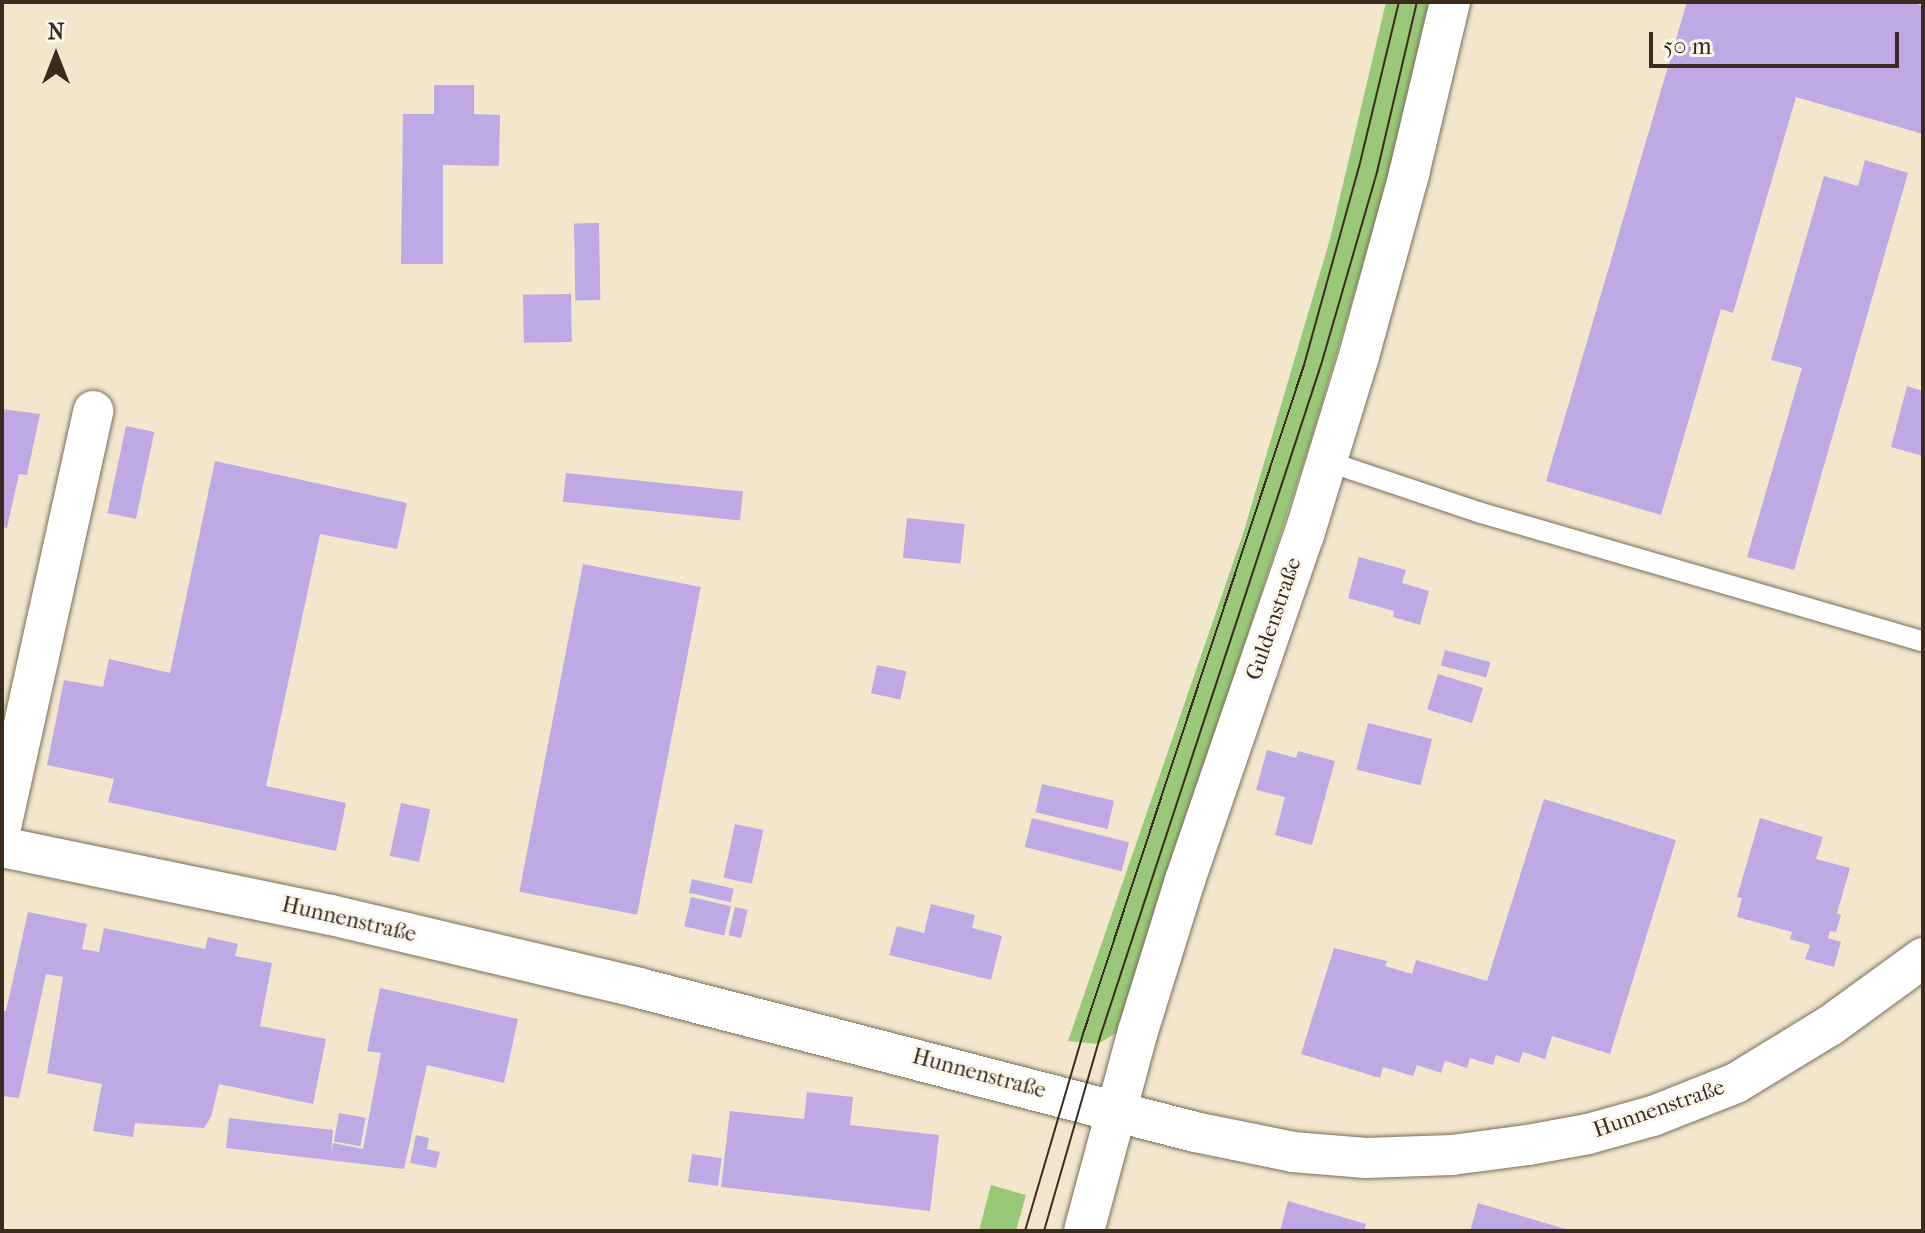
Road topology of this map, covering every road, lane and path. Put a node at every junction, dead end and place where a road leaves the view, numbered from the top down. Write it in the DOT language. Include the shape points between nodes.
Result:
graph roads {
  1 [pos="1450,2"];
  2 [pos="93,411"];
  3 [pos="1326,461"];
  4 [pos="1923,641"];
  5 [pos="2,823"];
  6 [pos="2,847"];
  7 [pos="1923,958"];
  8 [pos="1117,1111"];
  9 [pos="1084,1231"];
  1 -- 3 [label="street, Guldenstraße" via="1409,174"];
  2 -- 5 [label="street"];
  3 -- 4 [label="lane" via="1481,513"];
  3 -- 8 [label="street, Guldenstraße" via="1185,880"];
  6 -- 8 [label="street, Hunnenstraße" via="331,915"];
  7 -- 8 [label="street, Hunnenstraße" via="1831,1025 1736,1083 1653,1116 1588,1134 1452,1155 1366,1158 1293,1152"];
  8 -- 9 [label="street, Guldenstraße"];
}
